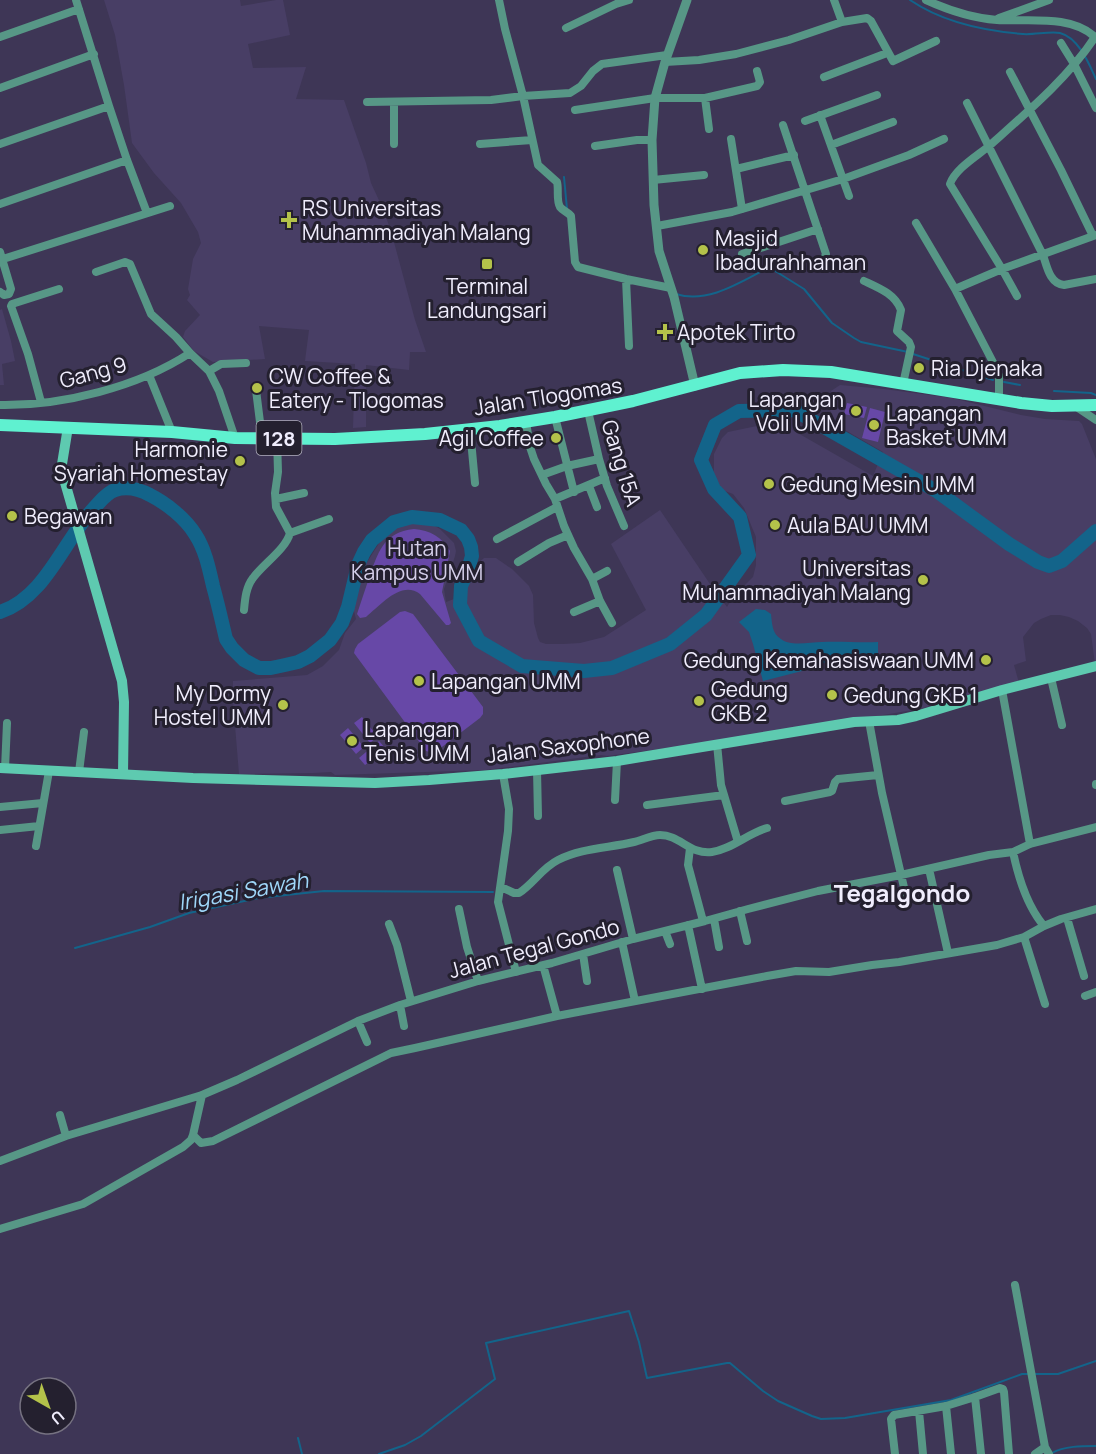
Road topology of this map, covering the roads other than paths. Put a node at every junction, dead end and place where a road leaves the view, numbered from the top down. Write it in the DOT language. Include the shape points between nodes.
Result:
graph roads {
  1 [pos="76,0"];
  2 [pos="499,0"];
  3 [pos="629,0"];
  4 [pos="687,0"];
  5 [pos="834,0"];
  6 [pos="926,0"];
  7 [pos="1049,0"];
  8 [pos="79,9"];
  9 [pos="995,20"];
  10 [pos="842,22"];
  11 [pos="566,28"];
  12 [pos="0,36"];
  13 [pos="1096,37"];
  14 [pos="936,41"];
  15 [pos="1061,44"];
  16 [pos="888,53"];
  17 [pos="94,54"];
  18 [pos="666,58"];
  19 [pos="1075,63"];
  20 [pos="757,71"];
  21 [pos="1010,72"];
  22 [pos="824,77"];
  23 [pos="0,87"];
  24 [pos="877,95"];
  25 [pos="523,96"];
  26 [pos="705,98"];
  27 [pos="655,99"];
  28 [pos="367,102"];
  29 [pos="394,102"];
  30 [pos="967,103"];
  31 [pos="109,106"];
  32 [pos="1096,108"];
  33 [pos="1030,109"];
  34 [pos="575,110"];
  35 [pos="820,115"];
  36 [pos="805,121"];
  37 [pos="893,122"];
  38 [pos="783,125"];
  39 [pos="709,129"];
  40 [pos="731,139"];
  41 [pos="944,139"];
  42 [pos="532,140"];
  43 [pos="652,140"];
  44 [pos="0,144"];
  45 [pos="394,144"];
  46 [pos="480,144"];
  47 [pos="594,146"];
  48 [pos="831,146"];
  49 [pos="988,147"];
  50 [pos="794,155"];
  51 [pos="127,160"];
  52 [pos="736,169"];
  53 [pos="705,175"];
  54 [pos="843,179"];
  55 [pos="653,180"];
  56 [pos="806,190"];
  57 [pos="849,196"];
  58 [pos="0,204"];
  59 [pos="170,206"];
  60 [pos="742,209"];
  61 [pos="147,213"];
  62 [pos="916,222"];
  63 [pos="657,226"];
  64 [pos="818,229"];
  65 [pos="1095,235"];
  66 [pos="742,254"];
  67 [pos="1042,255"];
  68 [pos="1,257"];
  69 [pos="812,265"];
  70 [pos="1002,269"];
  71 [pos="96,272"];
  72 [pos="1096,279"];
  73 [pos="864,280"];
  74 [pos="626,281"];
  75 [pos="955,288"];
  76 [pos="59,289"];
  77 [pos="0,292"];
  78 [pos="672,292"];
  79 [pos="1017,296"];
  80 [pos="629,346"];
  81 [pos="190,353"];
  82 [pos="246,363"];
  83 [pos="209,371"];
  84 [pos="149,375"];
  85 [pos="903,384"];
  86 [pos="695,386"];
  87 [pos="256,390"];
  88 [pos="999,400"];
  89 [pos="41,402"];
  90 [pos="0,405"];
  91 [pos="1095,405"];
  92 [pos="1075,406"];
  93 [pos="588,411"];
  94 [pos="555,417"];
  95 [pos="1096,420"];
  96 [pos="526,422"];
  97 [pos="0,425"];
  98 [pos="68,427"];
  99 [pos="470,429"];
  100 [pos="172,432"];
  101 [pos="235,438"];
  102 [pos="262,438"];
  103 [pos="277,438"];
  104 [pos="598,459"];
  105 [pos="567,466"];
  106 [pos="542,475"];
  107 [pos="605,478"];
  108 [pos="475,483"];
  109 [pos="589,486"];
  110 [pos="574,492"];
  111 [pos="304,493"];
  112 [pos="276,499"];
  113 [pos="556,503"];
  114 [pos="597,507"];
  115 [pos="329,519"];
  116 [pos="624,526"];
  117 [pos="290,533"];
  118 [pos="568,535"];
  119 [pos="497,539"];
  120 [pos="518,562"];
  121 [pos="607,571"];
  122 [pos="592,579"];
  123 [pos="600,601"];
  124 [pos="244,610"];
  125 [pos="574,612"];
  126 [pos="612,624"];
  127 [pos="1096,666"];
  128 [pos="1051,678"];
  129 [pos="1002,690"];
  130 [pos="869,721"];
  131 [pos="6,723"];
  132 [pos="1062,725"];
  133 [pos="84,732"];
  134 [pos="717,744"];
  135 [pos="616,761"];
  136 [pos="2,768"];
  137 [pos="537,770"];
  138 [pos="48,771"];
  139 [pos="79,772"];
  140 [pos="123,774"];
  141 [pos="503,774"];
  142 [pos="878,775"];
  143 [pos="724,795"];
  144 [pos="615,800"];
  145 [pos="785,801"];
  146 [pos="43,803"];
  147 [pos="647,805"];
  148 [pos="0,807"];
  149 [pos="538,816"];
  150 [pos="39,826"];
  151 [pos="1096,827"];
  152 [pos="766,828"];
  153 [pos="0,830"];
  154 [pos="738,842"];
  155 [pos="1030,844"];
  156 [pos="36,846"];
  157 [pos="690,848"];
  158 [pos="1013,852"];
  159 [pos="929,869"];
  160 [pos="617,870"];
  161 [pos="901,875"];
  162 [pos="500,891"];
  163 [pos="906,896"];
  164 [pos="459,911"];
  165 [pos="740,911"];
  166 [pos="1095,912"];
  167 [pos="1067,918"];
  168 [pos="714,919"];
  169 [pos="703,921"];
  170 [pos="688,925"];
  171 [pos="1044,926"];
  172 [pos="390,927"];
  173 [pos="665,931"];
  174 [pos="1024,937"];
  175 [pos="633,939"];
  176 [pos="747,940"];
  177 [pos="622,942"];
  178 [pos="670,944"];
  179 [pos="719,947"];
  180 [pos="948,953"];
  181 [pos="583,954"];
  182 [pos="543,965"];
  183 [pos="516,972"];
  184 [pos="1084,976"];
  185 [pos="478,981"];
  186 [pos="587,981"];
  187 [pos="702,989"];
  188 [pos="1096,992"];
  189 [pos="1086,996"];
  190 [pos="411,1001"];
  191 [pos="635,1001"];
  192 [pos="1045,1004"];
  193 [pos="400,1005"];
  194 [pos="557,1016"];
  195 [pos="358,1022"];
  196 [pos="404,1026"];
  197 [pos="367,1042"];
  198 [pos="198,1096"];
  199 [pos="60,1115"];
  200 [pos="193,1135"];
  201 [pos="66,1136"];
  202 [pos="0,1161"];
  203 [pos="0,1229"];
  204 [pos="1015,1285"];
  205 [pos="975,1397"];
  206 [pos="946,1406"];
  207 [pos="919,1411"];
  208 [pos="1047,1450"];
  209 [pos="895,1454"];
  210 [pos="923,1454"];
  211 [pos="951,1454"];
  212 [pos="981,1454"];
  213 [pos="1009,1454"];
  214 [pos="1035,1454"];
  1 -- 8 [label="street"];
  2 -- 25 [label="street"];
  3 -- 11 [label="street"];
  4 -- 18 [label="street"];
  5 -- 10 [label="street"];
  6 -- 9 [label="street" via="962,14"];
  7 -- 9 [label="street"];
  8 -- 12 [label="street"];
  8 -- 17 [label="street"];
  9 -- 13 [label="street" via="1056,21 1076,25"];
  10 -- 16 [label="street" via="869,18"];
  10 -- 18 [label="street" via="736,54 699,60"];
  13 -- 19 [label="street"];
  14 -- 16 [label="street" via="894,61"];
  15 -- 19 [label="street"];
  16 -- 22 [label="street"];
  17 -- 23 [label="street"];
  17 -- 31 [label="street"];
  18 -- 25 [label="street" via="602,64 570,93"];
  18 -- 27 [label="street"];
  19 -- 32 [label="street"];
  19 -- 33 [label="street"];
  20 -- 26 [label="street" via="757,86"];
  21 -- 33 [label="street"];
  24 -- 35 [label="street"];
  25 -- 29 [label="street"];
  25 -- 42 [label="street"];
  26 -- 27 [label="street"];
  26 -- 39 [label="street"];
  27 -- 34 [label="street"];
  27 -- 43 [label="street"];
  28 -- 29 [label="street"];
  29 -- 45 [label="street"];
  30 -- 49 [label="street"];
  31 -- 44 [label="street"];
  31 -- 51 [label="street"];
  33 -- 49 [label="street"];
  33 -- 65 [label="street"];
  35 -- 36 [label="street"];
  35 -- 48 [label="street"];
  37 -- 48 [label="street"];
  38 -- 50 [label="street"];
  40 -- 52 [label="street"];
  41 -- 54 [label="street"];
  42 -- 46 [label="street"];
  42 -- 74 [label="street" via="538,165 557,182 559,204 571,216 576,265"];
  43 -- 47 [label="street"];
  43 -- 55 [label="street"];
  48 -- 54 [label="street"];
  49 -- 67 [label="street"];
  49 -- 70 [label="street" via="956,173 950,184"];
  50 -- 52 [label="street"];
  50 -- 56 [label="street"];
  51 -- 58 [label="street"];
  51 -- 61 [label="street"];
  52 -- 60 [label="street"];
  53 -- 55 [label="street"];
  54 -- 56 [label="street"];
  54 -- 57 [label="street"];
  55 -- 63 [label="street"];
  56 -- 60 [label="street"];
  56 -- 64 [label="street"];
  59 -- 61 [label="street"];
  60 -- 63 [label="street"];
  61 -- 68 [label="street"];
  62 -- 75 [label="street"];
  63 -- 78 [label="street" via="659,252"];
  64 -- 66 [label="street"];
  64 -- 69 [label="street" via="826,257"];
  65 -- 67 [label="street"];
  67 -- 70 [label="street"];
  67 -- 72 [label="street" via="1052,279 1059,285"];
  68 -- 77 [label="street" via="11,289 9,294"];
  70 -- 75 [label="street"];
  70 -- 79 [label="street"];
  71 -- 81 [label="street" via="125,262 130,264 151,314"];
  73 -- 85 [label="street" via="889,294 901,310 897,331 911,344"];
  74 -- 78 [label="street"];
  74 -- 80 [label="street"];
  75 -- 88 [label="street" via="996,368"];
  76 -- 89 [label="street" via="11,306"];
  78 -- 86 [label="street"];
  81 -- 83 [label="street"];
  81 -- 84 [label="street, Gang 9"];
  82 -- 83 [label="street" via="221,364"];
  83 -- 101 [label="street"];
  84 -- 89 [label="street, Gang 9" via="94,393"];
  84 -- 100 [label="street"];
  85 -- 86 [label="main road, Jalan Tlogomas / 128" via="831,372 783,370 740,373"];
  85 -- 88 [label="main road, Jalan Tlogomas / 128"];
  86 -- 93 [label="main road, Jalan Tlogomas / 128"];
  87 -- 102 [label="street"];
  88 -- 92 [label="main road, Jalan Tlogomas / 128"];
  89 -- 90 [label="street, Gang 9"];
  91 -- 92 [label="main road, Jalan Tlogomas / 128"];
  92 -- 95 [label="street"];
  93 -- 94 [label="main road, Jalan Tlogomas / 128"];
  93 -- 104 [label="street, Gang 15A"];
  94 -- 96 [label="main road, Jalan Tlogomas / 128"];
  94 -- 105 [label="street"];
  96 -- 99 [label="main road, Jalan Tlogomas / 128"];
  96 -- 106 [label="street" via="530,447"];
  97 -- 98 [label="main road, Jalan Tlogomas / 128"];
  98 -- 100 [label="main road, Jalan Tlogomas / 128"];
  98 -- 140 [label="main road" via="62,476 122,681"];
  99 -- 103 [label="main road, Jalan Tlogomas / 128" via="360,438"];
  99 -- 108 [label="street"];
  100 -- 101 [label="main road, Jalan Tlogomas / 128"];
  101 -- 102 [label="main road, Jalan Tlogomas / 128"];
  102 -- 103 [label="main road, Jalan Tlogomas / 128"];
  103 -- 112 [label="street"];
  104 -- 105 [label="street"];
  104 -- 107 [label="street, Gang 15A"];
  105 -- 106 [label="street"];
  105 -- 110 [label="street"];
  106 -- 113 [label="street"];
  107 -- 109 [label="street"];
  107 -- 116 [label="street, Gang 15A"];
  109 -- 110 [label="street"];
  109 -- 114 [label="street"];
  110 -- 113 [label="street"];
  111 -- 112 [label="street"];
  112 -- 117 [label="street" via="276,507"];
  113 -- 118 [label="street"];
  113 -- 119 [label="street"];
  115 -- 117 [label="street"];
  117 -- 124 [label="street" via="252,579"];
  118 -- 120 [label="street"];
  118 -- 122 [label="street"];
  121 -- 122 [label="street"];
  122 -- 123 [label="street"];
  123 -- 125 [label="street"];
  123 -- 126 [label="street"];
  127 -- 128 [label="main road, Jalan Saxophone"];
  128 -- 129 [label="main road, Jalan Saxophone"];
  128 -- 132 [label="street"];
  129 -- 130 [label="main road, Jalan Saxophone" via="916,716"];
  129 -- 155 [label="street"];
  130 -- 134 [label="main road, Jalan Saxophone"];
  130 -- 142 [label="street"];
  131 -- 136 [label="street"];
  133 -- 139 [label="street"];
  134 -- 135 [label="main road, Jalan Saxophone"];
  134 -- 143 [label="street"];
  135 -- 137 [label="main road, Jalan Saxophone"];
  135 -- 144 [label="street"];
  136 -- 138 [label="main road, Jalan Saxophone"];
  137 -- 141 [label="main road, Jalan Saxophone"];
  137 -- 149 [label="street"];
  138 -- 139 [label="main road, Jalan Saxophone"];
  138 -- 146 [label="street"];
  139 -- 140 [label="main road, Jalan Saxophone"];
  140 -- 141 [label="main road, Jalan Saxophone" via="375,783"];
  141 -- 162 [label="street" via="508,820"];
  142 -- 145 [label="street" via="838,779 830,792"];
  142 -- 161 [label="street"];
  143 -- 147 [label="street"];
  143 -- 154 [label="street"];
  146 -- 148 [label="street"];
  146 -- 150 [label="street"];
  150 -- 153 [label="street"];
  150 -- 156 [label="street"];
  151 -- 155 [label="street, Jalan Tegal Gondo"];
  152 -- 154 [label="street"];
  154 -- 157 [label="street" via="711,852"];
  155 -- 158 [label="street, Jalan Tegal Gondo"];
  157 -- 162 [label="street" via="672,837 658,835 589,850 556,861 521,892"];
  157 -- 169 [label="street" via="688,865"];
  158 -- 159 [label="street, Jalan Tegal Gondo"];
  158 -- 171 [label="street" via="1029,901"];
  159 -- 161 [label="street, Jalan Tegal Gondo"];
  159 -- 180 [label="street"];
  160 -- 175 [label="street"];
  161 -- 163 [label="street"];
  161 -- 165 [label="street, Jalan Tegal Gondo"];
  162 -- 183 [label="street" via="498,903"];
  164 -- 185 [label="street"];
  165 -- 168 [label="street, Jalan Tegal Gondo"];
  165 -- 176 [label="street"];
  166 -- 167 [label="street"];
  167 -- 171 [label="street"];
  167 -- 184 [label="street"];
  168 -- 169 [label="street, Jalan Tegal Gondo"];
  168 -- 179 [label="street"];
  169 -- 170 [label="street, Jalan Tegal Gondo"];
  170 -- 173 [label="street, Jalan Tegal Gondo"];
  170 -- 187 [label="street"];
  171 -- 174 [label="street"];
  172 -- 190 [label="street"];
  173 -- 175 [label="street, Jalan Tegal Gondo"];
  173 -- 178 [label="street"];
  174 -- 180 [label="street"];
  174 -- 192 [label="street"];
  175 -- 177 [label="street, Jalan Tegal Gondo"];
  177 -- 181 [label="street, Jalan Tegal Gondo"];
  177 -- 191 [label="street"];
  180 -- 187 [label="street" via="829,972 796,971"];
  181 -- 182 [label="street, Jalan Tegal Gondo"];
  181 -- 186 [label="street"];
  182 -- 183 [label="street, Jalan Tegal Gondo"];
  182 -- 194 [label="street"];
  183 -- 185 [label="street, Jalan Tegal Gondo"];
  185 -- 190 [label="street, Jalan Tegal Gondo"];
  187 -- 191 [label="street"];
  188 -- 189 [label="street"];
  190 -- 193 [label="street, Jalan Tegal Gondo"];
  191 -- 194 [label="street"];
  193 -- 195 [label="street, Jalan Tegal Gondo"];
  193 -- 196 [label="street"];
  194 -- 200 [label="street" via="391,1053 213,1141 201,1143"];
  195 -- 197 [label="street"];
  195 -- 198 [label="street, Jalan Tegal Gondo"];
  198 -- 200 [label="street"];
  198 -- 201 [label="street, Jalan Tegal Gondo"];
  199 -- 201 [label="street"];
  200 -- 203 [label="street" via="183,1147 83,1204"];
  201 -- 202 [label="street, Jalan Tegal Gondo"];
  204 -- 208 [label="street"];
  205 -- 206 [label="street"];
  205 -- 212 [label="street"];
  205 -- 213 [label="street" via="1003,1389"];
  206 -- 207 [label="street"];
  206 -- 211 [label="street"];
  207 -- 209 [label="street" via="891,1417"];
  207 -- 210 [label="street"];
  208 -- 214 [label="street"];
}
